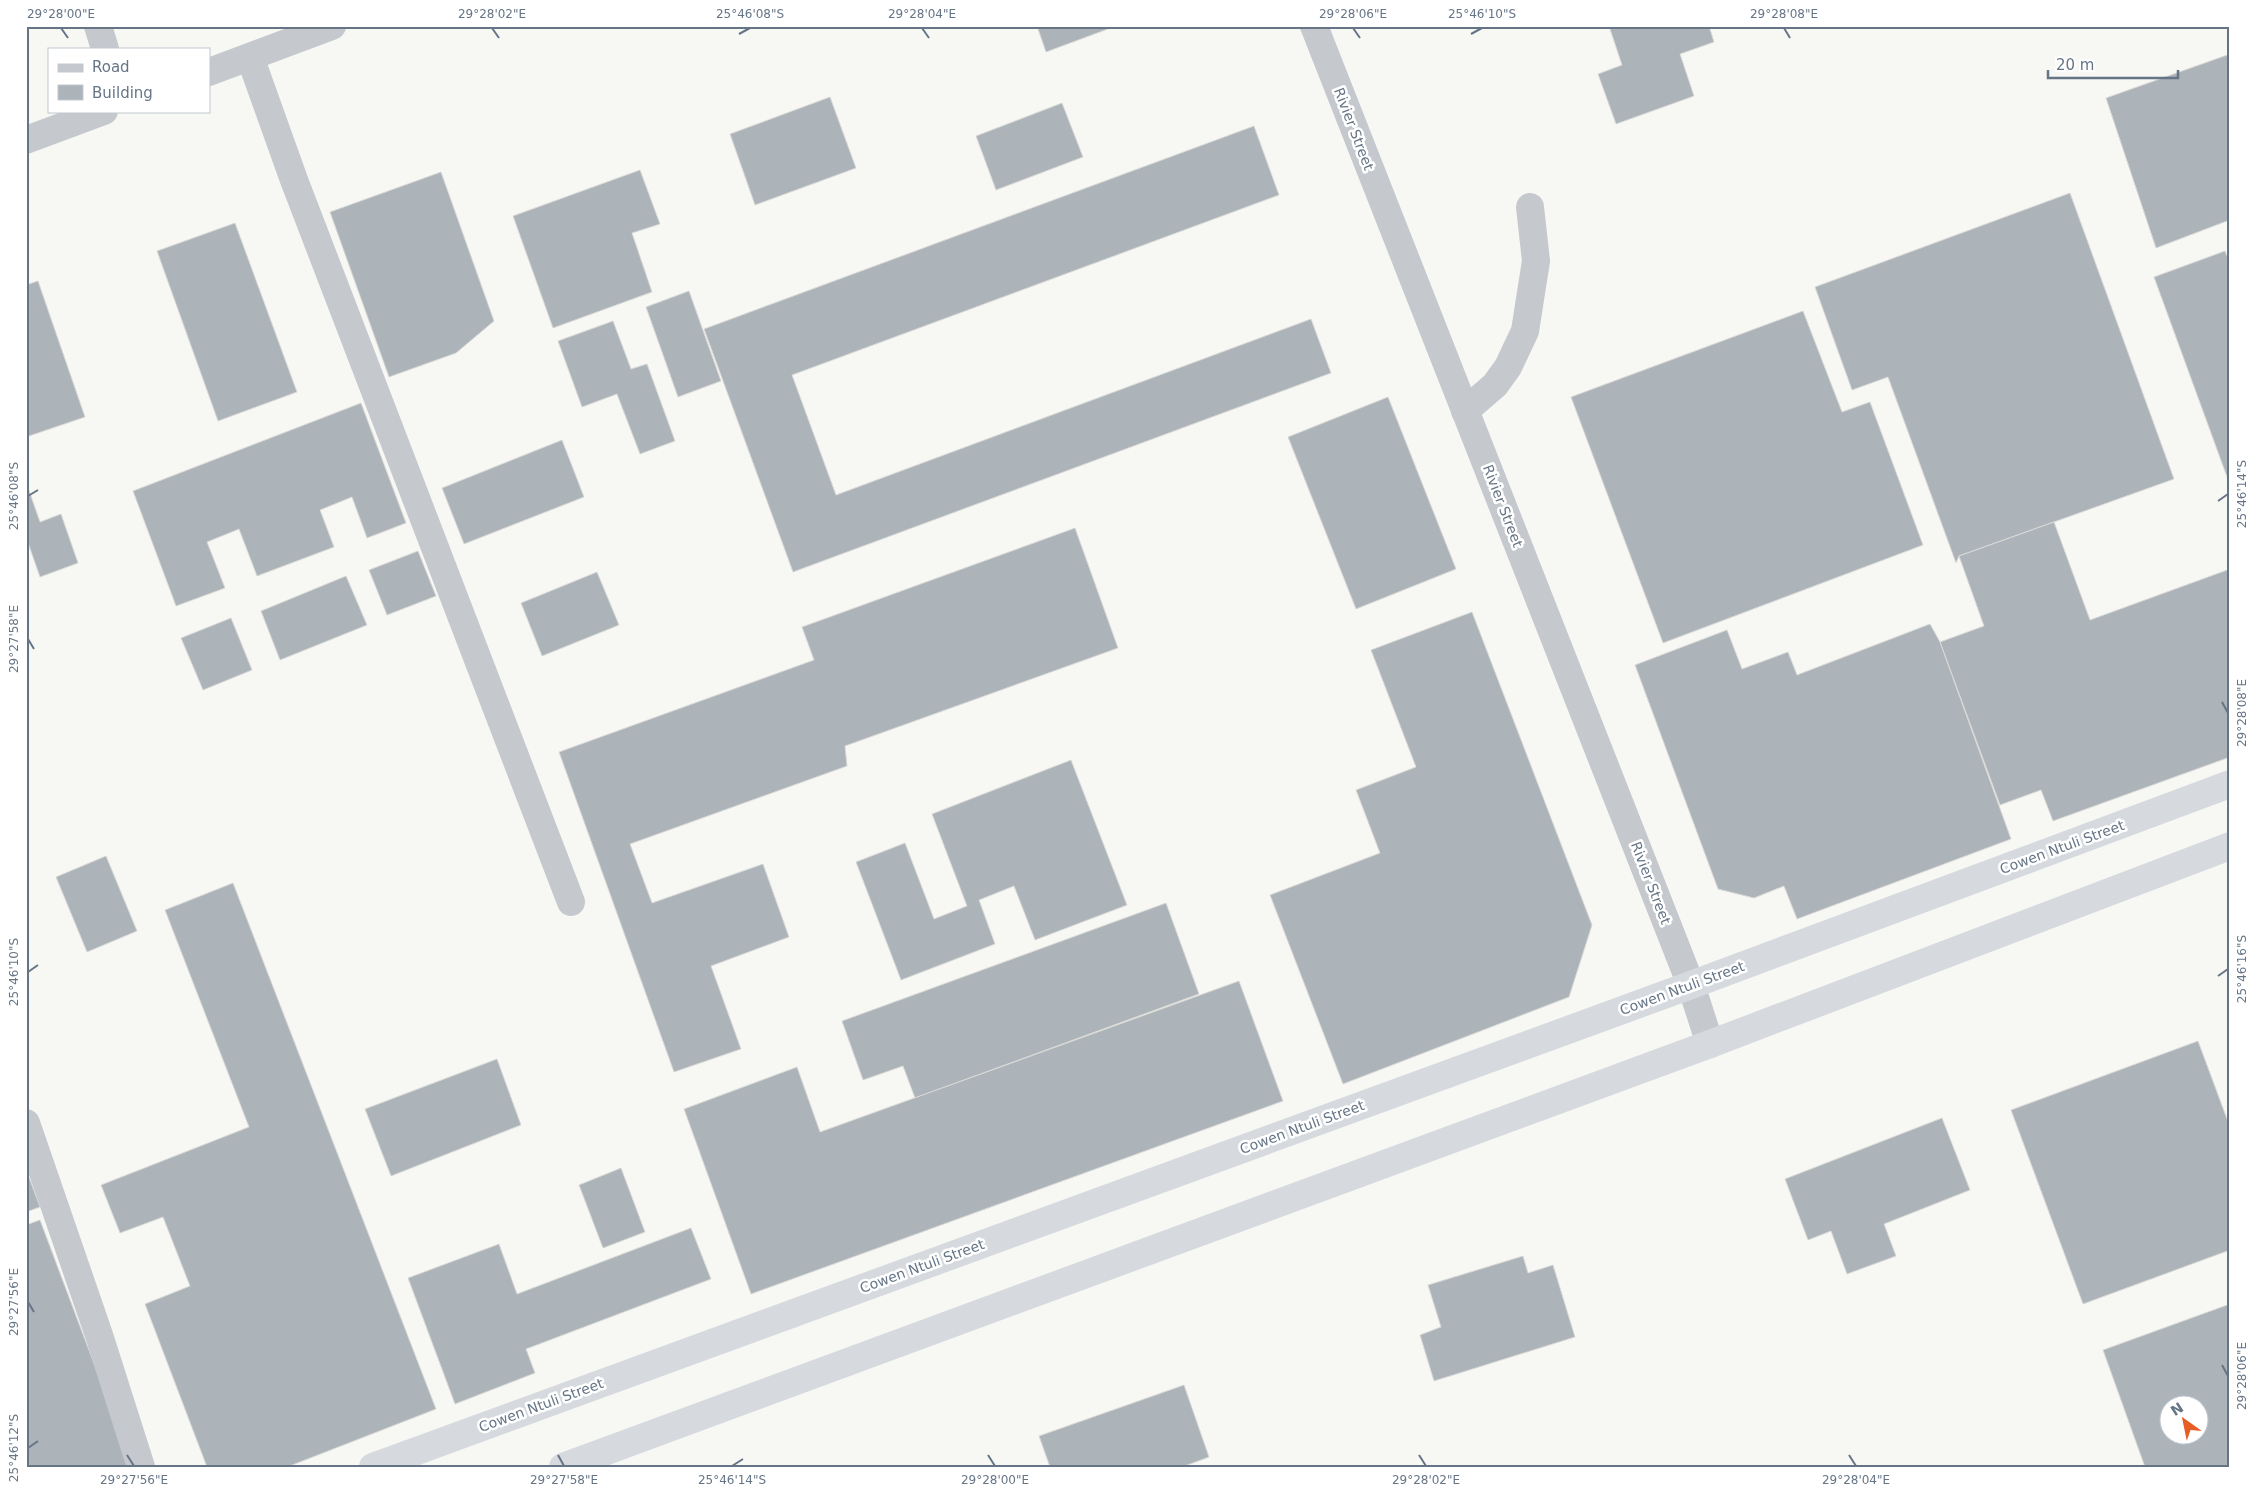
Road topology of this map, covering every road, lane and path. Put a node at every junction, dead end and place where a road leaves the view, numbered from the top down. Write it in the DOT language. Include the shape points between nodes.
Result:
graph roads {
  1 [pos="98,26"];
  2 [pos="332,26"];
  3 [pos="1314,26"];
  4 [pos="105,48"];
  5 [pos="250,57"];
  6 [pos="210,72"];
  7 [pos="101,112"];
  8 [pos="26,140"];
  9 [pos="1530,207"];
  10 [pos="1465,411"];
  11 [pos="2230,784"];
  12 [pos="2230,846"];
  13 [pos="571,902"];
  14 [pos="1691,985"];
  15 [pos="1710,1044"];
  16 [pos="26,1123"];
  17 [pos="141,1467"];
  18 [pos="373,1467"];
  19 [pos="563,1467"];
  1 -- 4 [label="street"];
  2 -- 5 [label="street"];
  3 -- 10 [label="street, Rivier Street"];
  5 -- 6 [label="street"];
  5 -- 13 [label="street"];
  7 -- 8 [label="street"];
  9 -- 10 [label="street" via="1536,261 1525,330 1508,367 1495,385"];
  10 -- 14 [label="street, Rivier Street"];
  11 -- 14 [label="highway, Cowen Ntuli Street"];
  12 -- 15 [label="highway"];
  14 -- 15 [label="street, Rivier Street"];
  14 -- 18 [label="highway, Cowen Ntuli Street"];
  15 -- 19 [label="highway"];
  16 -- 17 [label="street"];
}
